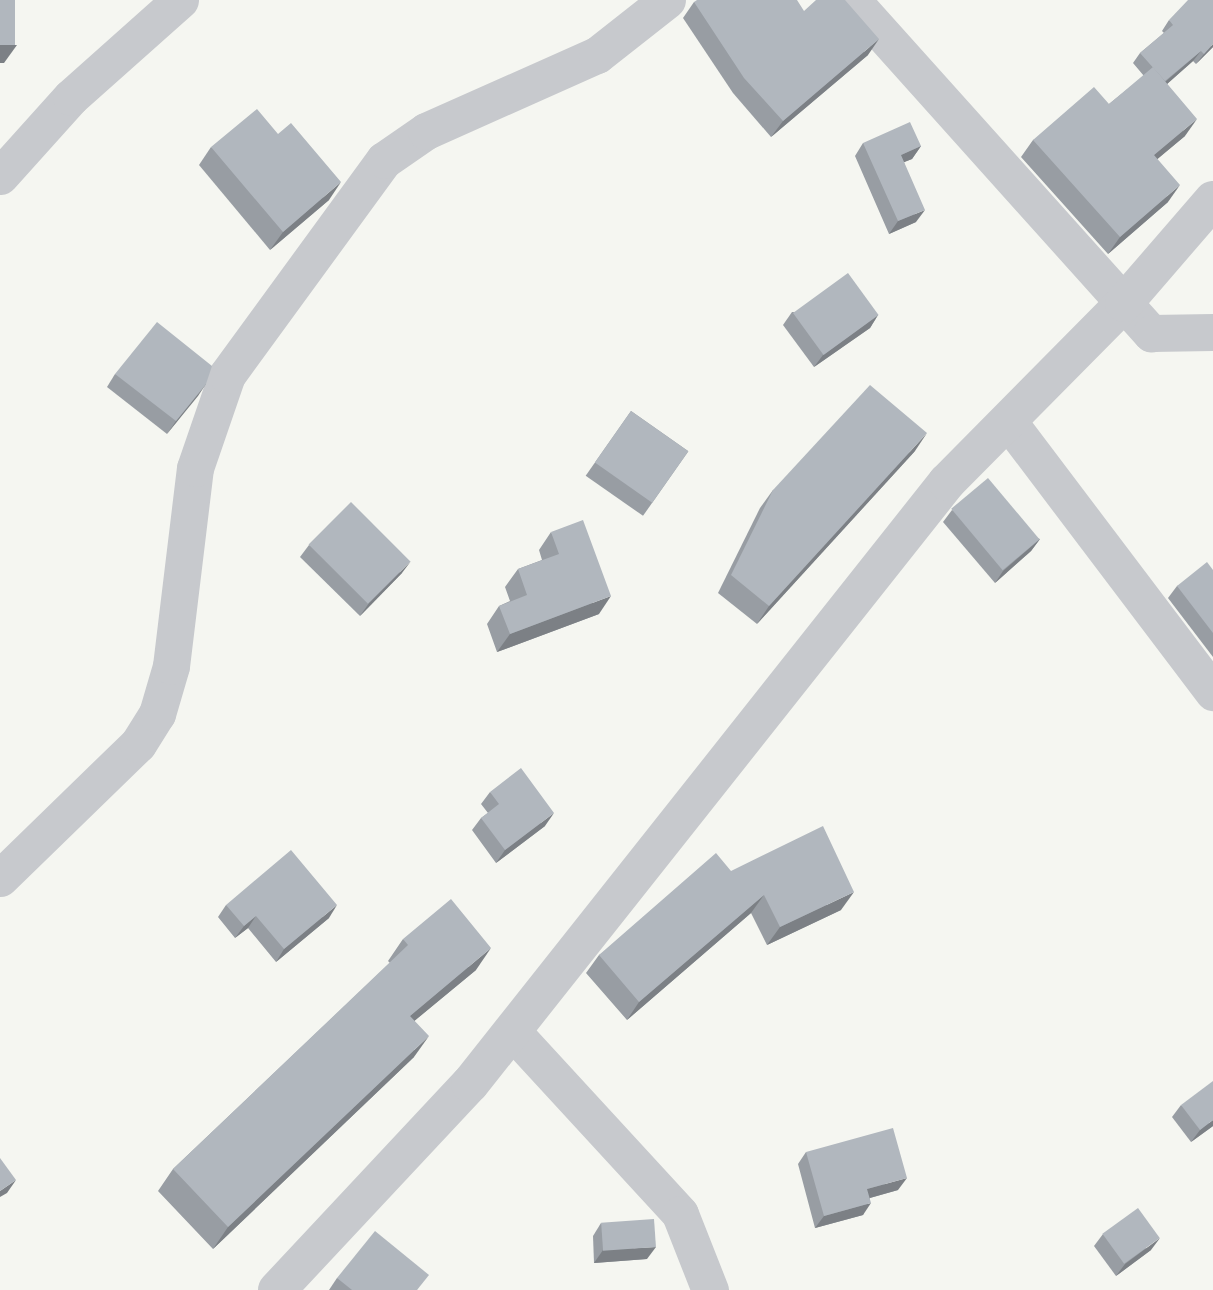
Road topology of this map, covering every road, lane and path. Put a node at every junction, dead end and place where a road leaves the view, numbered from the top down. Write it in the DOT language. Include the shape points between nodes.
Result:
graph roads {
  1 [pos="180,0"];
  2 [pos="667,0"];
  3 [pos="852,0"];
  4 [pos="0,176"];
  5 [pos="1213,200"];
  6 [pos="1124,303"];
  7 [pos="1213,332"];
  8 [pos="1007,421"];
  9 [pos="1213,692"];
  10 [pos="0,878"];
  11 [pos="512,1031"];
  12 [pos="277,1290"];
  13 [pos="710,1290"];
  1 -- 4 [label="street" via="71,97"];
  2 -- 10 [label="street" via="597,55 426,131 384,160 227,375 195,468 171,666 157,714 138,744"];
  3 -- 6 [label="street"];
  5 -- 6 [label="street"];
  6 -- 7 [label="street" via="1151,333"];
  6 -- 8 [label="street"];
  8 -- 9 [label="street"];
  8 -- 11 [label="street" via="947,482"];
  11 -- 12 [label="street" via="470,1084"];
  11 -- 13 [label="street" via="680,1214"];
}
